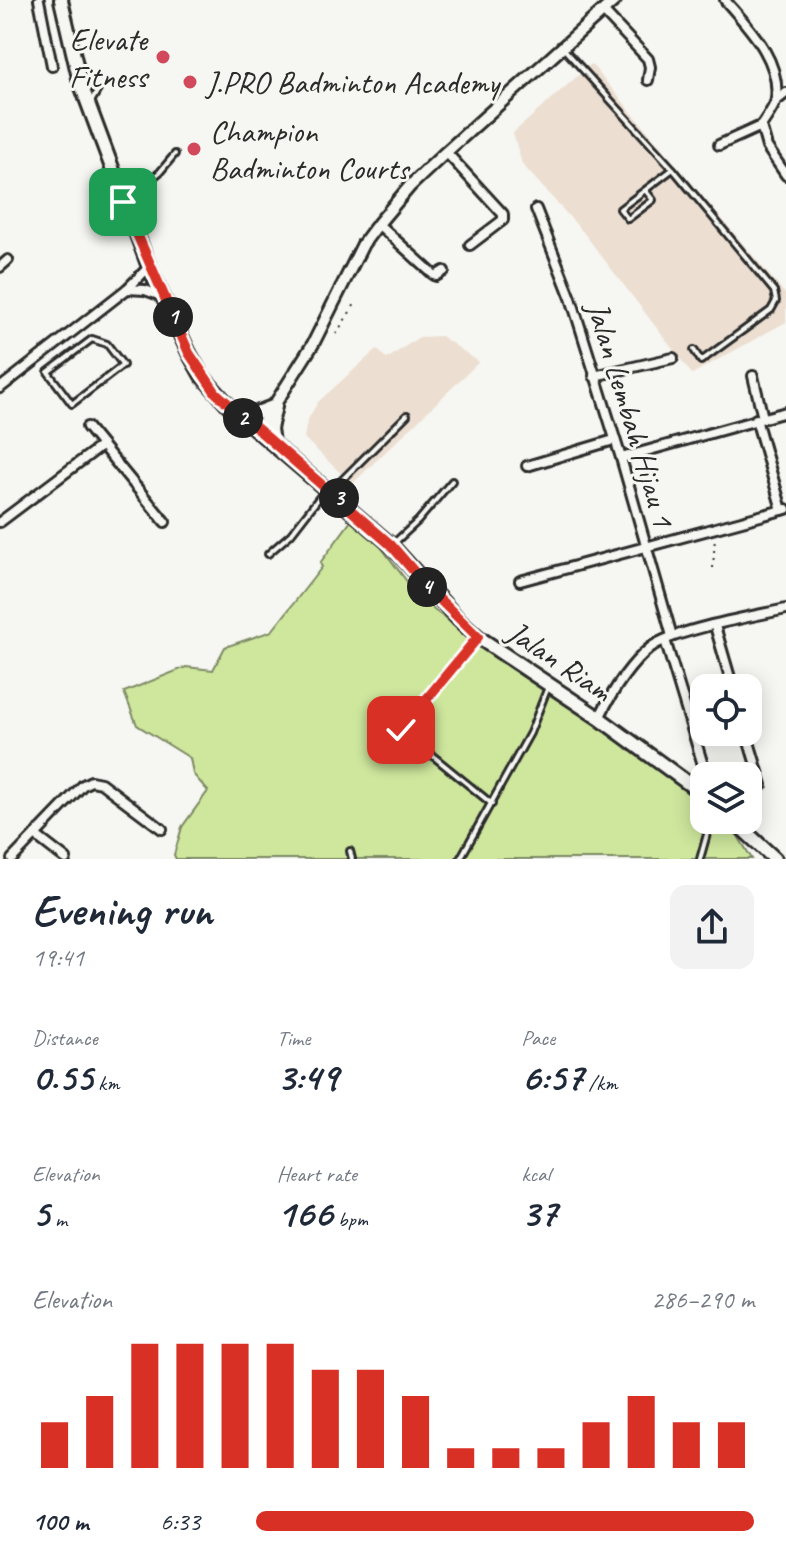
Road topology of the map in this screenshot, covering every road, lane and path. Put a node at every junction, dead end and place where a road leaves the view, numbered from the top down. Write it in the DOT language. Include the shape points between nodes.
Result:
graph roads {
  1 [pos="39,0"];
  2 [pos="61,0"];
  3 [pos="615,0"];
  4 [pos="725,0"];
  5 [pos="603,11"];
  6 [pos="562,47"];
  7 [pos="52,66"];
  8 [pos="648,80"];
  9 [pos="80,82"];
  10 [pos="786,93"];
  11 [pos="776,101"];
  12 [pos="88,106"];
  13 [pos="761,126"];
  14 [pos="719,145"];
  15 [pos="446,152"];
  16 [pos="175,154"];
  17 [pos="673,169"];
  18 [pos="786,175"];
  19 [pos="645,190"];
  20 [pos="123,202"];
  21 [pos="536,209"];
  22 [pos="378,224"];
  23 [pos="470,245"];
  24 [pos="8,260"];
  25 [pos="0,267"];
  26 [pos="149,267"];
  27 [pos="444,271"];
  28 [pos="127,289"];
  29 [pos="164,297"];
  30 [pos="355,304"];
  31 [pos="77,327"];
  32 [pos="336,334"];
  33 [pos="88,342"];
  34 [pos="694,350"];
  35 [pos="673,358"];
  36 [pos="594,376"];
  37 [pos="753,376"];
  38 [pos="0,388"];
  39 [pos="275,406"];
  40 [pos="786,412"];
  41 [pos="238,414"];
  42 [pos="407,415"];
  43 [pos="760,419"];
  44 [pos="87,427"];
  45 [pos="258,431"];
  46 [pos="614,440"];
  47 [pos="272,442"];
  48 [pos="101,446"];
  49 [pos="621,458"];
  50 [pos="527,466"];
  51 [pos="452,481"];
  52 [pos="329,490"];
  53 [pos="784,510"];
  54 [pos="0,522"];
  55 [pos="165,522"];
  56 [pos="715,528"];
  57 [pos="391,545"];
  58 [pos="646,545"];
  59 [pos="268,554"];
  60 [pos="713,568"];
  61 [pos="520,581"];
  62 [pos="786,609"];
  63 [pos="715,626"];
  64 [pos="478,637"];
  65 [pos="668,638"];
  66 [pos="729,674"];
  67 [pos="549,685"];
  68 [pos="599,718"];
  69 [pos="702,762"];
  70 [pos="690,785"];
  71 [pos="492,804"];
  72 [pos="162,829"];
  73 [pos="707,834"];
  74 [pos="748,834"];
  75 [pos="35,835"];
  76 [pos="350,851"];
  77 [pos="12,859"];
  78 [pos="66,859"];
  79 [pos="352,859"];
  80 [pos="460,859"];
  81 [pos="700,859"];
  82 [pos="775,859"];
  1 -- 7 [label="street"];
  2 -- 9 [label="main road, Jalan Riam"];
  3 -- 5 [label="street"];
  4 -- 11 [label="street" via="770,61"];
  5 -- 6 [label="street"];
  5 -- 8 [label="street" via="648,59"];
  6 -- 15 [label="street"];
  6 -- 17 [label="lane"];
  9 -- 12 [label="main road, Jalan Riam"];
  9 -- 12 [label="lane" via="102,83"];
  10 -- 11 [label="street"];
  11 -- 13 [label="street"];
  12 -- 20 [label="main road, Jalan Riam"];
  13 -- 14 [label="street"];
  13 -- 18 [label="street" via="767,147"];
  15 -- 22 [label="street"];
  15 -- 23 [label="street" via="503,214 503,220"];
  16 -- 20 [label="lane"];
  17 -- 19 [label="lane"];
  17 -- 34 [label="lane" via="774,291 776,301 701,361"];
  19 -- 19 [label="lane" via="620,209 628,219 653,200"];
  20 -- 26 [label="main road, Jalan Riam"];
  21 -- 36 [label="street, Jalan Lembah Hijau 1"];
  22 -- 27 [label="street" via="433,274"];
  22 -- 39 [label="street"];
  24 -- 25 [label="street"];
  26 -- 28 [label="street"];
  26 -- 29 [label="main road, Jalan Riam"];
  28 -- 29 [label="street"];
  28 -- 31 [label="street"];
  29 -- 41 [label="main road, Jalan Riam" via="202,376"];
  30 -- 32 [label="path"];
  31 -- 33 [label="lane"];
  31 -- 38 [label="street"];
  33 -- 33 [label="lane" via="107,344 123,365 72,404 48,372"];
  35 -- 36 [label="street"];
  36 -- 46 [label="street, Jalan Lembah Hijau 1"];
  37 -- 43 [label="street"];
  39 -- 41 [label="main road"];
  39 -- 45 [label="street"];
  39 -- 47 [label="main road"];
  40 -- 43 [label="street"];
  41 -- 45 [label="main road, Jalan Riam"];
  42 -- 52 [label="lane"];
  43 -- 49 [label="street"];
  43 -- 53 [label="street"];
  44 -- 48 [label="street"];
  45 -- 47 [label="main road, Jalan Riam"];
  46 -- 49 [label="street, Jalan Lembah Hijau 1"];
  46 -- 50 [label="street"];
  47 -- 52 [label="main road, Jalan Riam"];
  48 -- 54 [label="street"];
  48 -- 55 [label="street"];
  49 -- 58 [label="street, Jalan Lembah Hijau 1"];
  51 -- 57 [label="lane"];
  52 -- 57 [label="main road, Jalan Riam"];
  52 -- 59 [label="lane"];
  53 -- 56 [label="street"];
  56 -- 58 [label="street"];
  56 -- 60 [label="path"];
  57 -- 64 [label="main road, Jalan Riam"];
  58 -- 61 [label="street"];
  58 -- 65 [label="street, Jalan Lembah Hijau 1"];
  62 -- 63 [label="street"];
  63 -- 65 [label="street"];
  63 -- 66 [label="street"];
  64 -- 67 [label="main road, Jalan Riam"];
  64 -- 71 [label="lane" via="401,730"];
  65 -- 68 [label="street" via="650,647"];
  65 -- 69 [label="street, Jalan Lembah Hijau 1"];
  67 -- 68 [label="main road, Jalan Riam"];
  67 -- 71 [label="lane"];
  68 -- 70 [label="main road, Jalan Riam"];
  71 -- 80 [label="lane"];
  72 -- 75 [label="street" via="101,783 86,783"];
  73 -- 81 [label="lane"];
  74 -- 82 [label="main road"];
  75 -- 77 [label="street"];
  75 -- 78 [label="street"];
  76 -- 79 [label="lane"];
}
